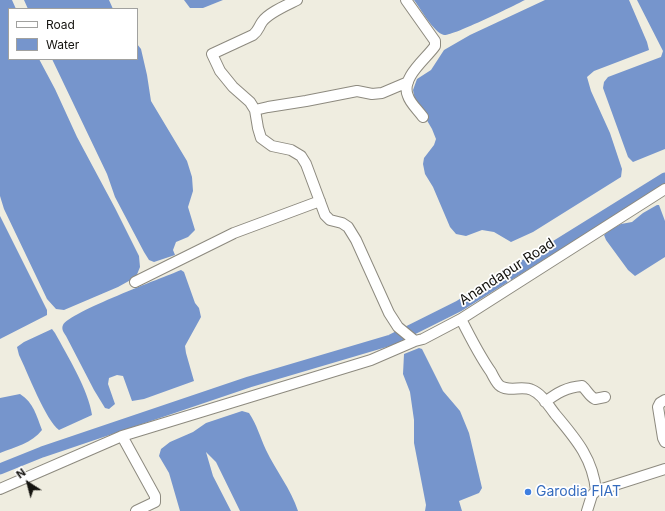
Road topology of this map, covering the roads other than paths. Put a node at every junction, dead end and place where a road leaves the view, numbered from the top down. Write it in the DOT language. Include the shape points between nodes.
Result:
graph roads {
  1 [pos="297,0"];
  2 [pos="406,0"];
  3 [pos="408,82"];
  4 [pos="255,110"];
  5 [pos="423,117"];
  6 [pos="665,189"];
  7 [pos="320,202"];
  8 [pos="135,282"];
  9 [pos="461,319"];
  10 [pos="412,339"];
  11 [pos="606,397"];
  12 [pos="665,400"];
  13 [pos="545,402"];
  14 [pos="122,436"];
  15 [pos="665,442"];
  16 [pos="665,468"];
  17 [pos="0,489"];
  18 [pos="596,491"];
  19 [pos="136,511"];
  20 [pos="587,511"];
  1 -- 4 [label="street" via="262,22 259,30 253,35 212,54 220,71"];
  2 -- 3 [label="street" via="436,41 436,46 413,72"];
  3 -- 4 [label="street" via="382,93 357,91"];
  3 -- 5 [label="street" via="408,98"];
  4 -- 7 [label="street" via="261,138 272,146 290,150 301,156"];
  6 -- 9 [label="street, Anandapur Road"];
  7 -- 8 [label="street" via="234,233"];
  7 -- 10 [label="street" via="330,220 348,227 383,302 398,327"];
  9 -- 10 [label="street" via="423,339"];
  9 -- 13 [label="street, Anandapur Road" via="499,385 507,388 526,387"];
  10 -- 14 [label="street" via="371,360"];
  11 -- 13 [label="street" via="595,399 590,397 582,386 577,386 560,391"];
  12 -- 15 [label="street" via="658,407"];
  13 -- 18 [label="street, Anandapur Road" via="586,455 595,479"];
  14 -- 17 [label="street"];
  14 -- 19 [label="street" via="155,496 155,502"];
  16 -- 18 [label="street"];
  18 -- 20 [label="street" via="592,495"];
}
